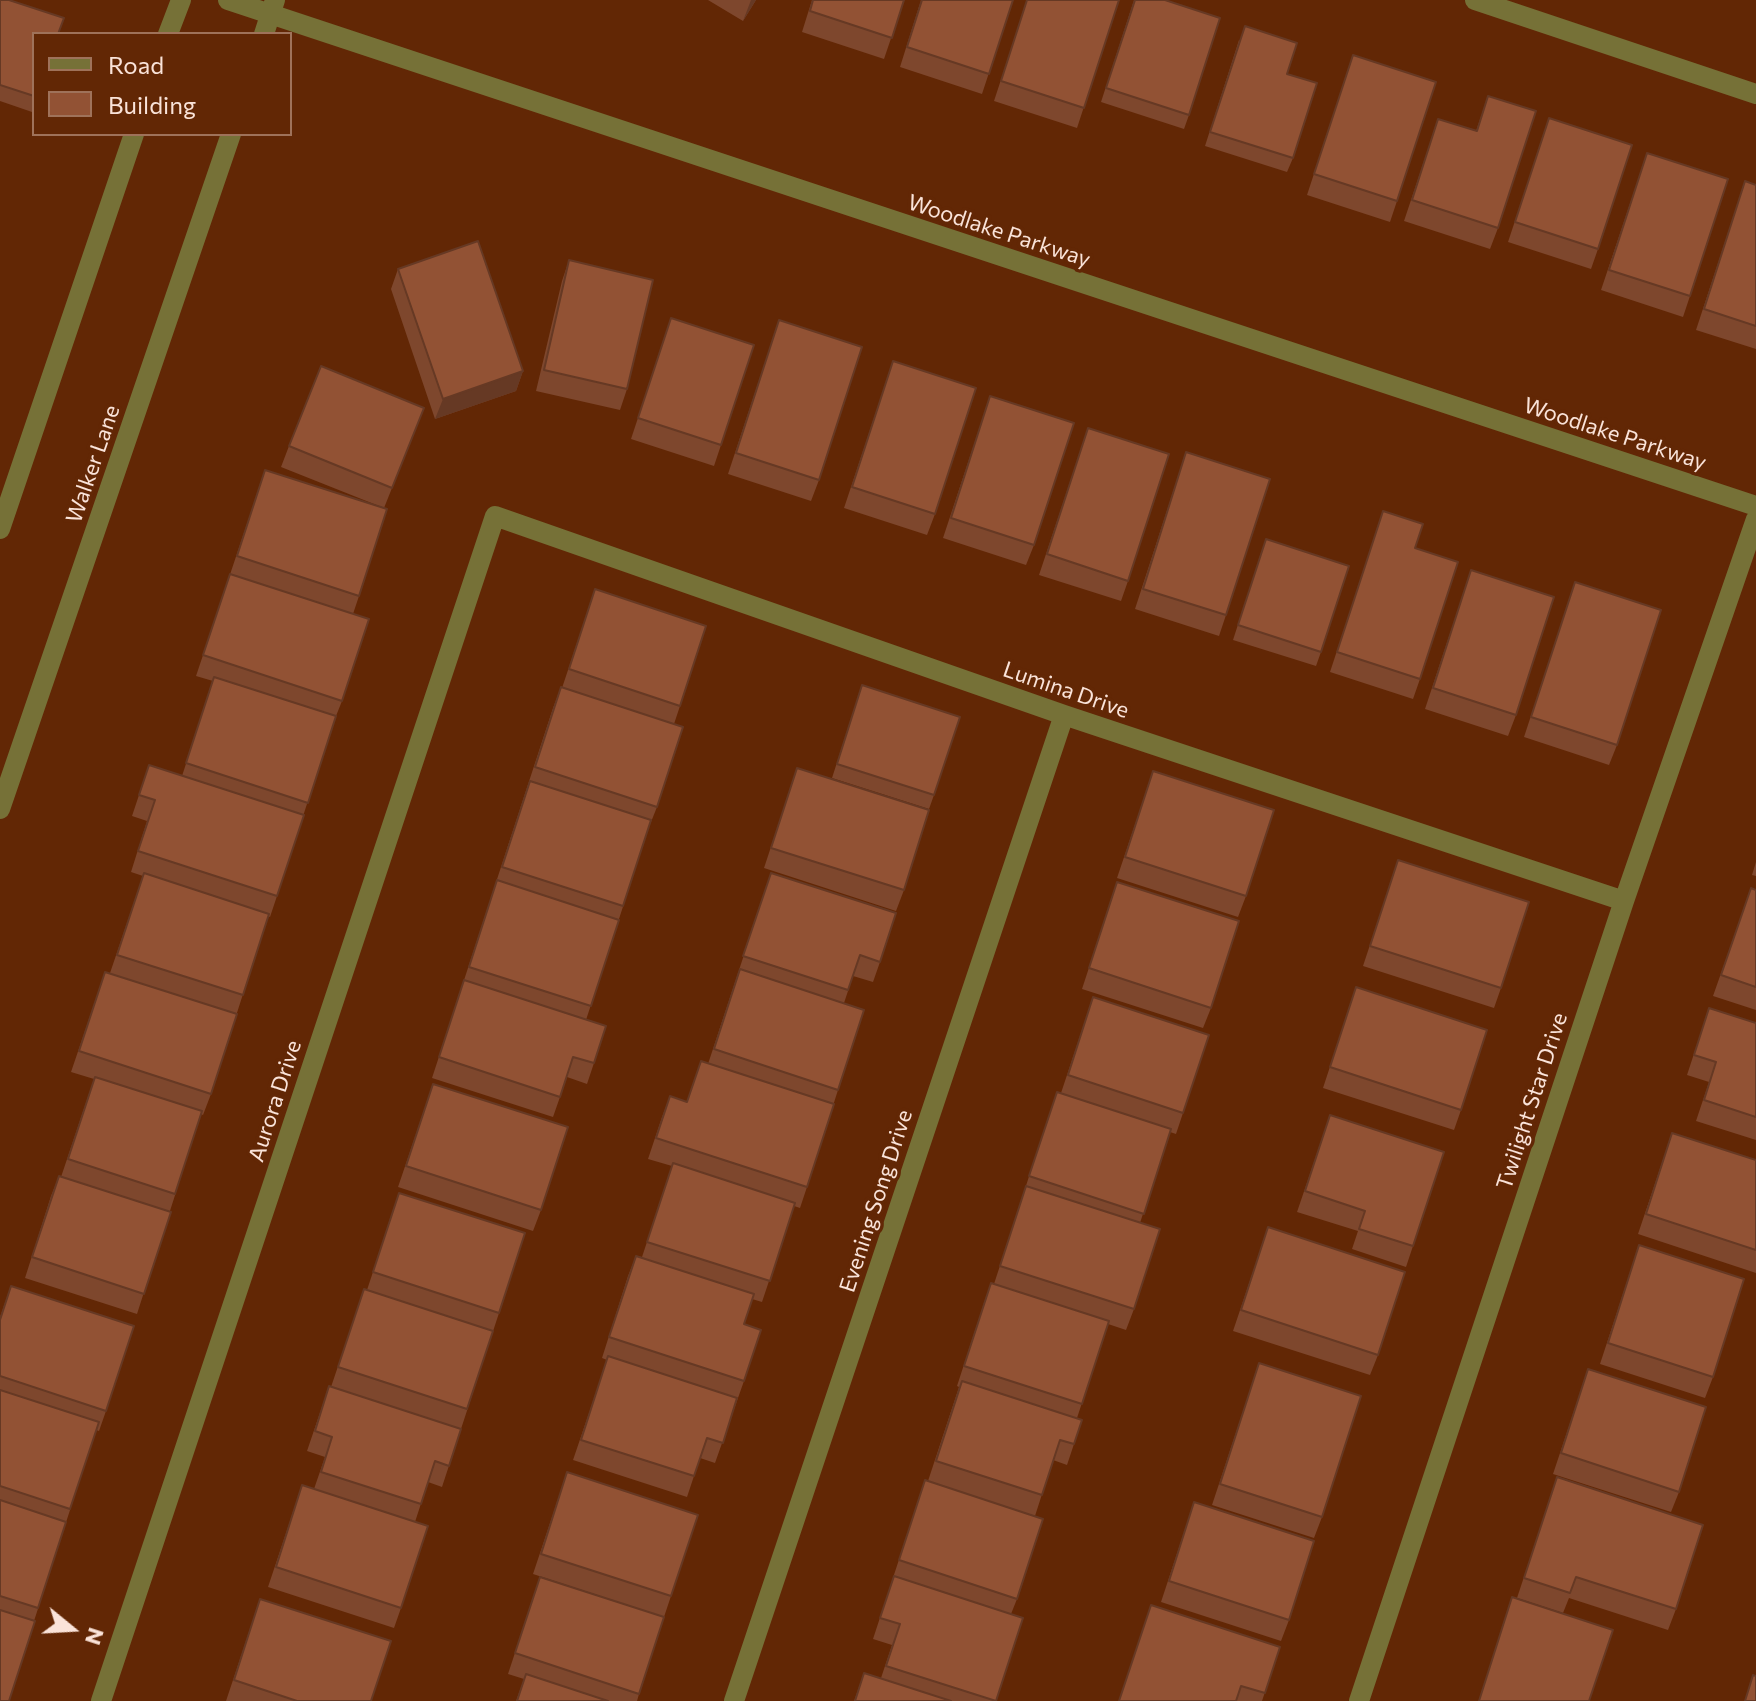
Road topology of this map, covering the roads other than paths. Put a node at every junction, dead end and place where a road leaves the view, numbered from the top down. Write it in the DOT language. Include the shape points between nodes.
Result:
graph roads {
  1 [pos="181,0"];
  2 [pos="228,0"];
  3 [pos="1475,0"];
  4 [pos="270,16"];
  5 [pos="169,32"];
  6 [pos="1756,94"];
  7 [pos="133,136"];
  8 [pos="230,136"];
  9 [pos="1756,506"];
  10 [pos="495,516"];
  11 [pos="1756,519"];
  12 [pos="0,529"];
  13 [pos="1064,715"];
  14 [pos="0,809"];
  15 [pos="1624,901"];
  16 [pos="101,1701"];
  17 [pos="734,1701"];
  18 [pos="1359,1701"];
  1 -- 5 [label="street"];
  2 -- 4 [label="street, Woodlake Parkway"];
  3 -- 6 [label="street"];
  4 -- 9 [label="street, Woodlake Parkway"];
  7 -- 12 [label="street"];
  8 -- 14 [label="street, Walker Lane"];
  10 -- 13 [label="street, Lumina Drive"];
  10 -- 16 [label="street, Aurora Drive"];
  11 -- 15 [label="street, Twilight Star Drive"];
  13 -- 15 [label="street, Lumina Drive"];
  13 -- 17 [label="street, Evening Song Drive"];
  15 -- 18 [label="street, Twilight Star Drive"];
}
